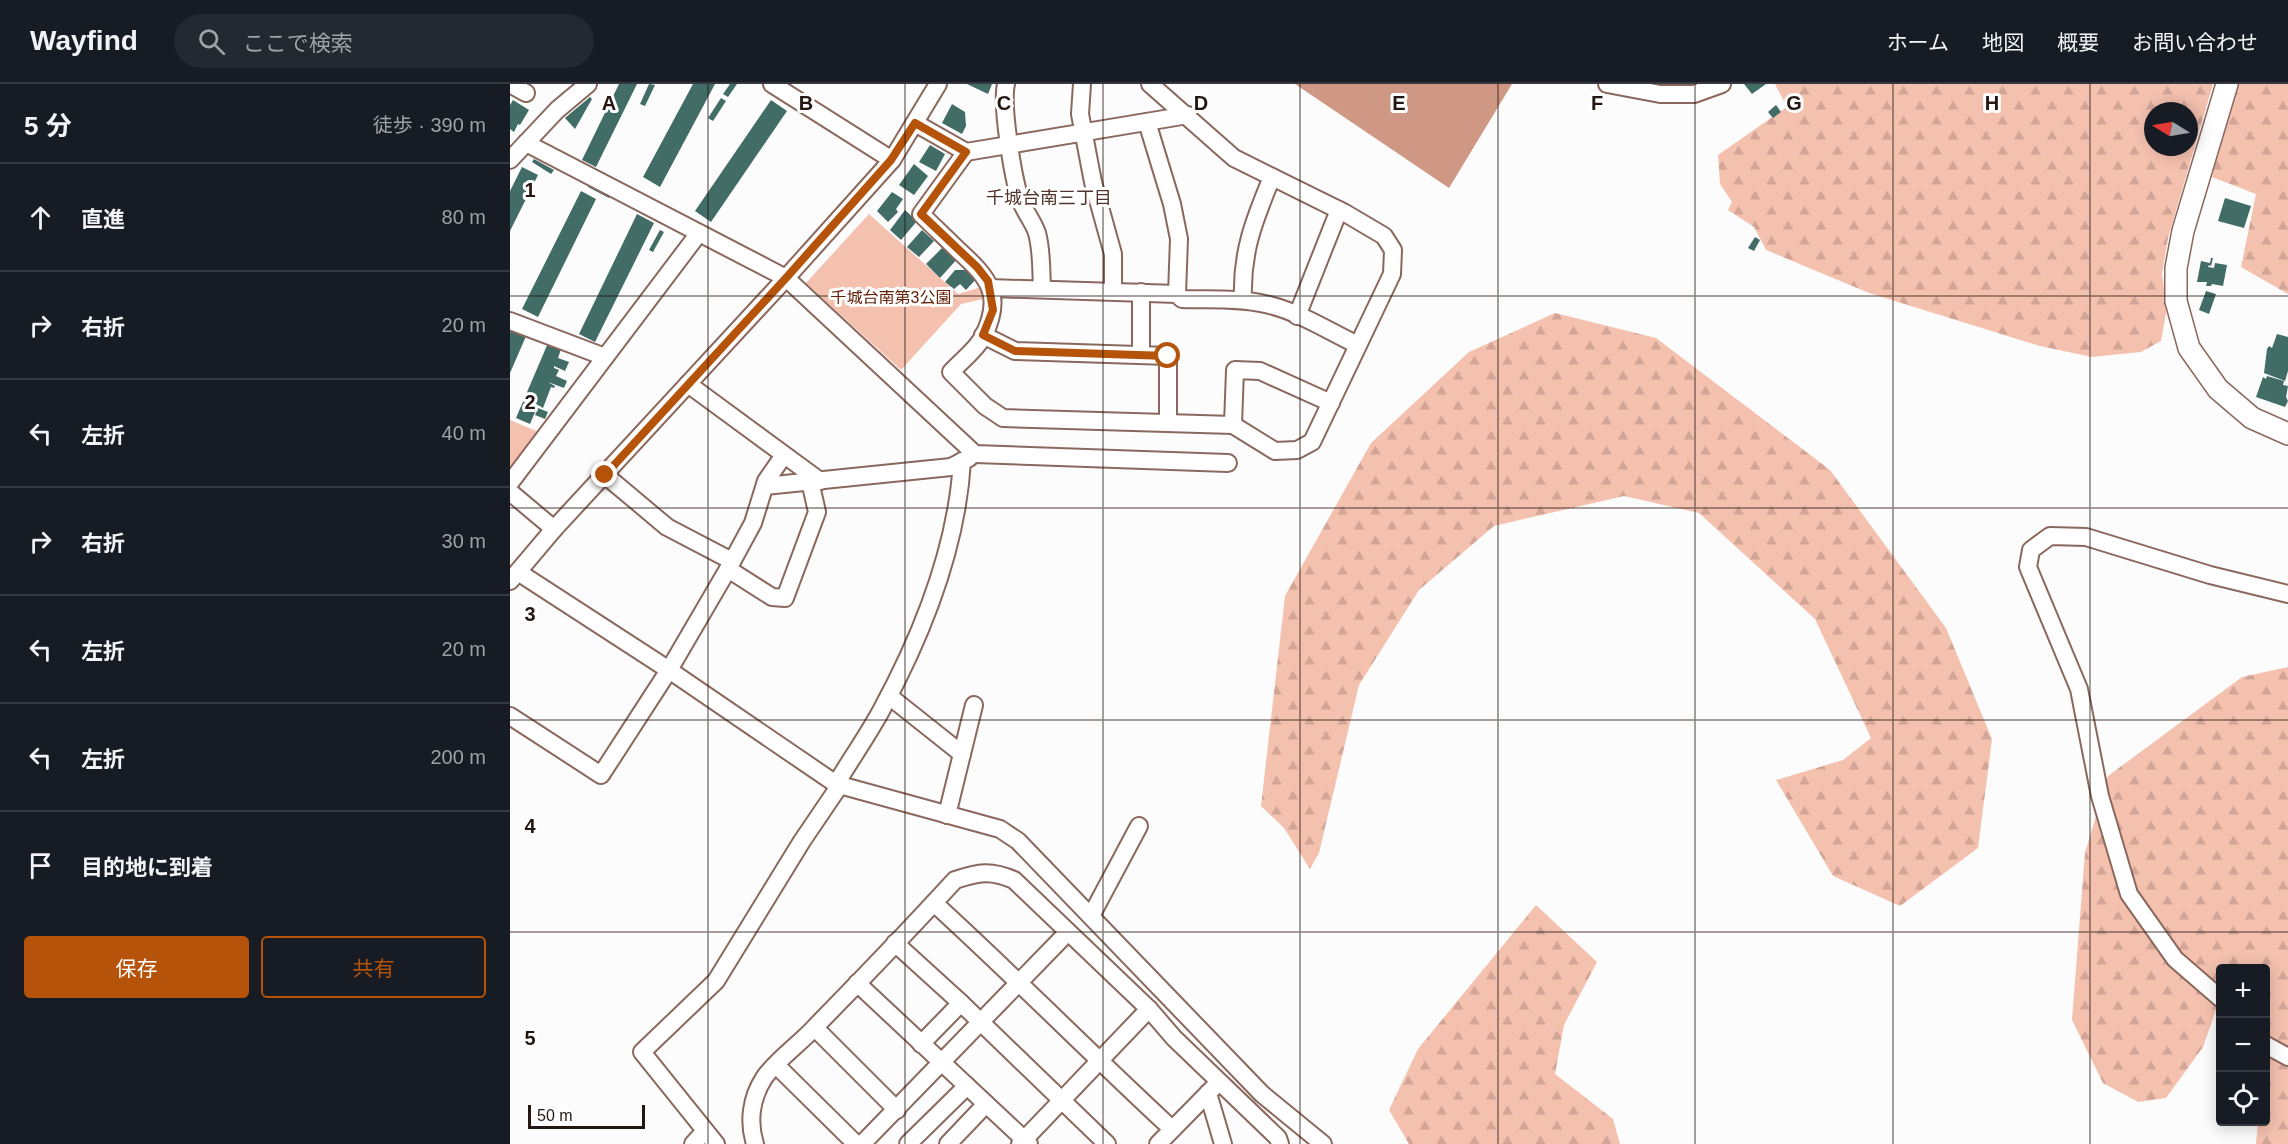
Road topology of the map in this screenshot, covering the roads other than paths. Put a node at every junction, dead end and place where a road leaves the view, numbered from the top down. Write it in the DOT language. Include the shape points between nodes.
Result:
graph roads {
  1 [pos="510,84"];
  2 [pos="588,84"];
  3 [pos="772,84"];
  4 [pos="938,84"];
  5 [pos="1006,84"];
  6 [pos="1082,84"];
  7 [pos="1150,84"];
  8 [pos="1607,84"];
  9 [pos="1722,84"];
  10 [pos="2227,84"];
  11 [pos="526,93"];
  12 [pos="1188,115"];
  13 [pos="1147,122"];
  14 [pos="915,123"];
  15 [pos="1084,132"];
  16 [pos="526,143"];
  17 [pos="1010,145"];
  18 [pos="966,152"];
  19 [pos="510,160"];
  20 [pos="891,160"];
  21 [pos="1272,177"];
  22 [pos="1339,210"];
  23 [pos="699,233"];
  24 [pos="786,278"];
  25 [pos="990,288"];
  26 [pos="1042,288"];
  27 [pos="1113,291"];
  28 [pos="1141,292"];
  29 [pos="1177,294"];
  30 [pos="1243,300"];
  31 [pos="1297,316"];
  32 [pos="510,321"];
  33 [pos="983,335"];
  34 [pos="1358,345"];
  35 [pos="1141,355"];
  36 [pos="605,357"];
  37 [pos="688,384"];
  38 [pos="1331,404"];
  39 [pos="1168,423"];
  40 [pos="1233,425"];
  41 [pos="2288,434"];
  42 [pos="784,454"];
  43 [pos="969,458"];
  44 [pos="1228,463"];
  45 [pos="605,475"];
  46 [pos="815,481"];
  47 [pos="510,483"];
  48 [pos="765,486"];
  49 [pos="510,492"];
  50 [pos="554,529"];
  51 [pos="730,565"];
  52 [pos="514,577"];
  53 [pos="2288,594"];
  54 [pos="669,670"];
  55 [pos="889,696"];
  56 [pos="974,705"];
  57 [pos="510,716"];
  58 [pos="962,754"];
  59 [pos="838,784"];
  60 [pos="947,815"];
  61 [pos="1139,826"];
  62 [pos="934,903"];
  63 [pos="1091,916"];
  64 [pos="1068,932"];
  65 [pos="895,943"];
  66 [pos="1020,982"];
  67 [pos="857,983"];
  68 [pos="2216,995"];
  69 [pos="961,1003"];
  70 [pos="1149,1009"];
  71 [pos="981,1023"];
  72 [pos="815,1028"];
  73 [pos="921,1044"];
  74 [pos="2270,1048"];
  75 [pos="2288,1057"];
  76 [pos="1099,1061"];
  77 [pos="942,1063"];
  78 [pos="776,1065"];
  79 [pos="967,1086"];
  80 [pos="1213,1087"];
  81 [pos="1061,1101"];
  82 [pos="986,1104"];
  83 [pos="897,1110"];
  84 [pos="1172,1130"];
  85 [pos="710,1137"];
  86 [pos="1024,1143"];
  87 [pos="693,1144"];
  88 [pos="755,1144"];
  89 [pos="856,1144"];
  90 [pos="862,1144"];
  91 [pos="908,1144"];
  92 [pos="948,1144"];
  93 [pos="1107,1144"];
  94 [pos="1158,1144"];
  95 [pos="1223,1144"];
  96 [pos="1280,1144"];
  97 [pos="1323,1144"];
  1 -- 11 [label="street"];
  2 -- 16 [label="street"];
  3 -- 20 [label="street"];
  4 -- 14 [label="street"];
  5 -- 17 [label="street"];
  6 -- 15 [label="street" via="1080,114"];
  7 -- 12 [label="street"];
  8 -- 9 [label="street" via="1660,94 1694,94"];
  10 -- 41 [label="main road" via="2183,231 2176,268 2176,302 2189,348 2218,389 2252,418"];
  12 -- 13 [label="street"];
  12 -- 21 [label="street" via="1234,158"];
  13 -- 15 [label="street"];
  13 -- 29 [label="street" via="1179,239"];
  14 -- 18 [label="street"];
  14 -- 20 [label="street"];
  15 -- 17 [label="street"];
  15 -- 27 [label="street" via="1113,254"];
  16 -- 19 [label="street"];
  16 -- 23 [label="street"];
  17 -- 18 [label="street"];
  17 -- 26 [label="street" via="1020,198 1036,230"];
  18 -- 25 [label="street" via="921,214 977,267"];
  20 -- 24 [label="street"];
  21 -- 22 [label="street"];
  21 -- 30 [label="street" via="1247,244"];
  22 -- 31 [label="street"];
  22 -- 34 [label="street" via="1384,237 1393,250 1392,274"];
  23 -- 24 [label="street"];
  23 -- 36 [label="street"];
  24 -- 37 [label="street"];
  24 -- 43 [label="street"];
  25 -- 26 [label="street"];
  25 -- 33 [label="street" via="993,310"];
  26 -- 27 [label="street"];
  27 -- 28 [label="street"];
  28 -- 29 [label="street"];
  28 -- 35 [label="street"];
  29 -- 30 [label="street" via="1182,299"];
  30 -- 31 [label="street"];
  31 -- 34 [label="street"];
  32 -- 36 [label="street"];
  33 -- 35 [label="street" via="1015,351"];
  33 -- 39 [label="street" via="951,372 984,406 1003,418"];
  34 -- 38 [label="street"];
  35 -- 39 [label="street" via="1168,356"];
  36 -- 47 [label="street"];
  37 -- 42 [label="street"];
  37 -- 45 [label="street"];
  38 -- 40 [label="street" via="1312,442 1297,450 1275,450"];
  38 -- 40 [label="street" via="1260,371 1235,370"];
  39 -- 40 [label="street"];
  42 -- 46 [label="street"];
  42 -- 48 [label="street"];
  43 -- 44 [label="street"];
  43 -- 46 [label="street" via="951,467"];
  43 -- 55 [label="street" via="930,606"];
  45 -- 50 [label="street"];
  45 -- 51 [label="street" via="667,527"];
  46 -- 48 [label="street"];
  46 -- 51 [label="street" via="817,512 785,598 772,597"];
  48 -- 51 [label="street" via="753,523"];
  49 -- 50 [label="street"];
  50 -- 52 [label="street"];
  51 -- 54 [label="street"];
  52 -- 54 [label="street"];
  53 -- 68 [label="street" via="2086,537 2050,536 2031,550 2028,567 2079,689 2100,796 2129,894 2175,959"];
  54 -- 57 [label="street" via="601,775"];
  54 -- 59 [label="street"];
  55 -- 58 [label="street"];
  55 -- 59 [label="street"];
  56 -- 58 [label="street"];
  58 -- 60 [label="street"];
  59 -- 60 [label="street"];
  59 -- 85 [label="street" via="716,981 642,1052"];
  60 -- 63 [label="street" via="1000,829 1018,841"];
  61 -- 63 [label="street"];
  62 -- 64 [label="street" via="956,880 978,873 998,873 1014,880"];
  62 -- 65 [label="street"];
  62 -- 66 [label="street"];
  63 -- 97 [label="street" via="1262,1094"];
  64 -- 66 [label="street"];
  64 -- 70 [label="street"];
  65 -- 67 [label="street"];
  65 -- 69 [label="street"];
  66 -- 71 [label="street"];
  66 -- 76 [label="street"];
  67 -- 72 [label="street"];
  67 -- 73 [label="street"];
  69 -- 71 [label="street"];
  69 -- 73 [label="street"];
  70 -- 76 [label="street"];
  70 -- 80 [label="street"];
  71 -- 77 [label="street"];
  71 -- 81 [label="street"];
  72 -- 78 [label="street"];
  72 -- 83 [label="street"];
  73 -- 77 [label="street"];
  74 -- 75 [label="street"];
  76 -- 81 [label="street"];
  76 -- 84 [label="street"];
  77 -- 79 [label="street"];
  77 -- 83 [label="street"];
  78 -- 88 [label="street" via="764,1077 754,1099 751,1129"];
  78 -- 89 [label="street"];
  79 -- 82 [label="street"];
  79 -- 91 [label="street"];
  80 -- 84 [label="street"];
  80 -- 95 [label="street"];
  80 -- 96 [label="street" via="1278,1138"];
  81 -- 86 [label="street"];
  81 -- 93 [label="street"];
  82 -- 86 [label="street"];
  82 -- 92 [label="street"];
  83 -- 90 [label="street"];
  84 -- 94 [label="street"];
  85 -- 87 [label="street"];
}
